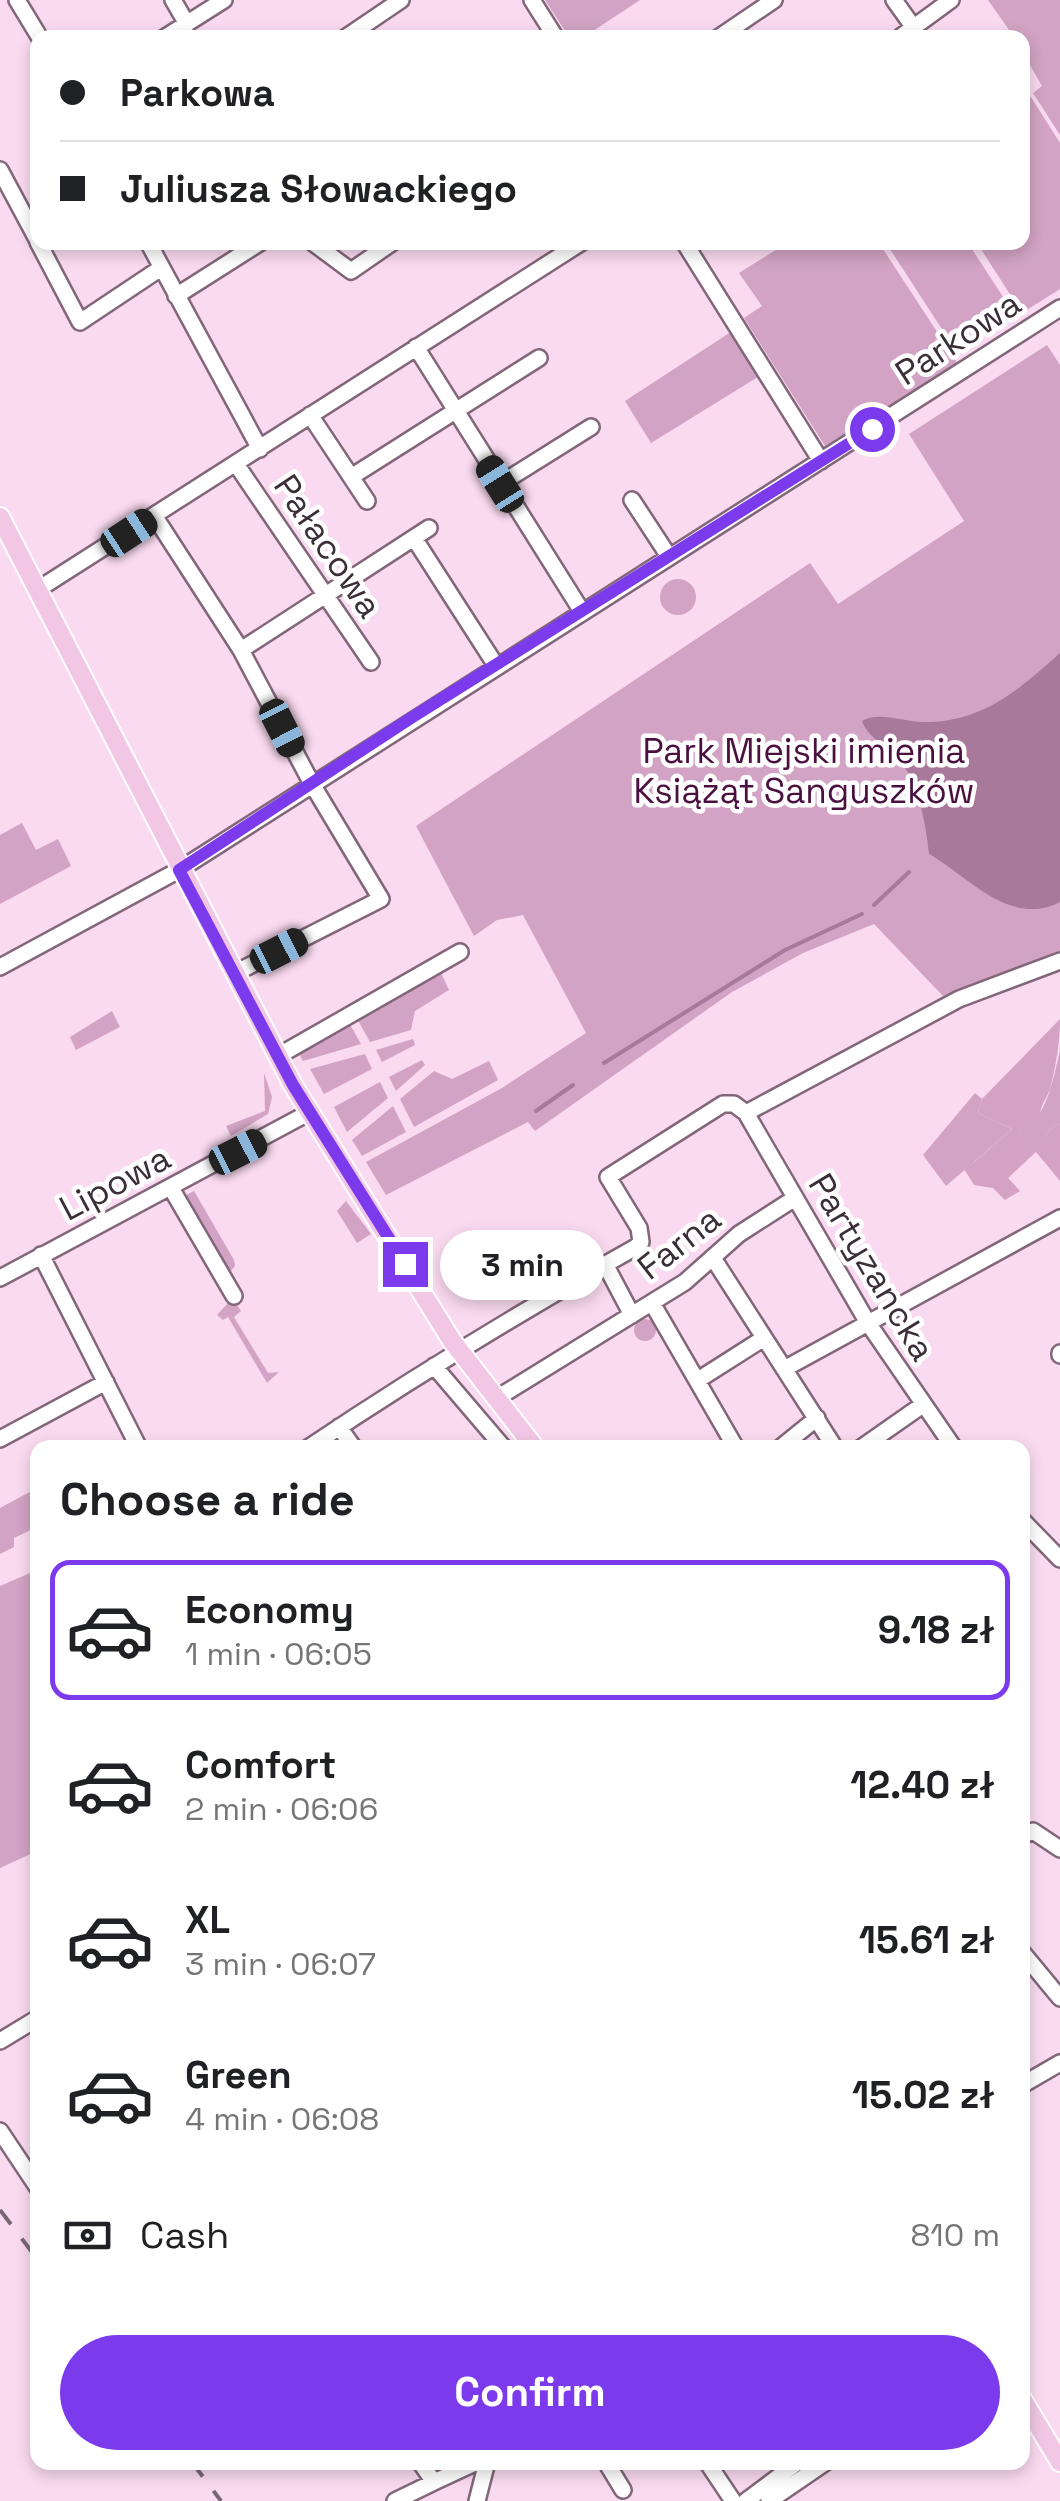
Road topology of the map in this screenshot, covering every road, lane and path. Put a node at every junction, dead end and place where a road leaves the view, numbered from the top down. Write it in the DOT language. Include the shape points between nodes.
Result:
graph roads {
  1 [pos="17,0"];
  2 [pos="172,0"];
  3 [pos="224,0"];
  4 [pos="401,0"];
  5 [pos="532,0"];
  6 [pos="774,0"];
  7 [pos="894,0"];
  8 [pos="951,0"];
  9 [pos="186,24"];
  10 [pos="914,28"];
  11 [pos="35,30"];
  12 [pos="177,30"];
  13 [pos="362,30"];
  14 [pos="551,30"];
  15 [pos="730,30"];
  16 [pos="911,30"];
  17 [pos="0,170"];
  18 [pos="30,227"];
  19 [pos="42,250"];
  20 [pos="152,250"];
  21 [pos="248,250"];
  22 [pos="323,250"];
  23 [pos="381,250"];
  24 [pos="569,250"];
  25 [pos="689,250"];
  26 [pos="161,268"];
  27 [pos="176,296"];
  28 [pos="1060,308"];
  29 [pos="416,347"];
  30 [pos="540,358"];
  31 [pos="455,411"];
  32 [pos="310,416"];
  33 [pos="591,427"];
  34 [pos="260,448"];
  35 [pos="822,461"];
  36 [pos="236,464"];
  37 [pos="351,477"];
  38 [pos="500,484"];
  39 [pos="632,500"];
  40 [pos="368,501"];
  41 [pos="154,517"];
  42 [pos="3,528"];
  43 [pos="429,528"];
  44 [pos="408,542"];
  45 [pos="668,555"];
  46 [pos="37,590"];
  47 [pos="326,594"];
  48 [pos="581,610"];
  49 [pos="241,650"];
  50 [pos="371,662"];
  51 [pos="496,664"];
  52 [pos="312,784"];
  53 [pos="179,870"];
  54 [pos="460,952"];
  55 [pos="1060,961"];
  56 [pos="0,967"];
  57 [pos="246,968"];
  58 [pos="278,1056"];
  59 [pos="310,1112"];
  60 [pos="746,1113"];
  61 [pos="170,1188"];
  62 [pos="795,1198"];
  63 [pos="1060,1218"];
  64 [pos="41,1256"];
  65 [pos="714,1258"];
  66 [pos="605,1264"];
  67 [pos="0,1278"];
  68 [pos="234,1296"];
  69 [pos="652,1303"];
  70 [pos="632,1315"];
  71 [pos="868,1323"];
  72 [pos="764,1338"];
  73 [pos="457,1348"];
  74 [pos="434,1366"];
  75 [pos="784,1369"];
  76 [pos="698,1380"];
  77 [pos="106,1382"];
  78 [pos="497,1398"];
  79 [pos="921,1406"];
  80 [pos="817,1418"];
  81 [pos="339,1427"];
  82 [pos="0,1440"];
  83 [pos="135,1440"];
  84 [pos="320,1440"];
  85 [pos="348,1440"];
  86 [pos="497,1440"];
  87 [pos="529,1440"];
  88 [pos="732,1440"];
  89 [pos="790,1440"];
  90 [pos="830,1440"];
  91 [pos="872,1440"];
  92 [pos="948,1440"];
  93 [pos="1030,1528"];
  94 [pos="1060,1558"];
  95 [pos="1030,1832"];
  96 [pos="1060,1849"];
  97 [pos="1030,1962"];
  98 [pos="1060,1998"];
  99 [pos="30,2028"];
  100 [pos="0,2042"];
  101 [pos="1060,2063"];
  102 [pos="1030,2080"];
  103 [pos="0,2130"];
  104 [pos="30,2176"];
  105 [pos="1030,2411"];
  106 [pos="1060,2462"];
  107 [pos="426,2470"];
  108 [pos="460,2470"];
  109 [pos="485,2470"];
  110 [pos="611,2470"];
  111 [pos="713,2470"];
  112 [pos="787,2470"];
  113 [pos="814,2470"];
  114 [pos="434,2482"];
  115 [pos="623,2490"];
  116 [pos="395,2501"];
  117 [pos="477,2501"];
  118 [pos="733,2501"];
  119 [pos="746,2501"];
  120 [pos="769,2501"];
  1 -- 11 [label="street"];
  2 -- 9 [label="street"];
  3 -- 9 [label="street"];
  4 -- 13 [label="street"];
  5 -- 14 [label="street"];
  6 -- 15 [label="street"];
  7 -- 10 [label="street"];
  8 -- 10 [label="street"];
  9 -- 12 [label="street"];
  10 -- 16 [label="street"];
  17 -- 18 [label="street"];
  19 -- 26 [label="street" via="80,322"];
  20 -- 26 [label="street"];
  21 -- 27 [label="street"];
  22 -- 23 [label="street" via="351,271"];
  24 -- 29 [label="street"];
  25 -- 35 [label="street"];
  26 -- 27 [label="street"];
  27 -- 34 [label="street"];
  28 -- 35 [label="street, Parkowa"];
  29 -- 31 [label="street"];
  29 -- 32 [label="street"];
  30 -- 31 [label="street"];
  31 -- 37 [label="street"];
  31 -- 38 [label="street"];
  32 -- 34 [label="street"];
  32 -- 37 [label="street"];
  33 -- 38 [label="street"];
  34 -- 36 [label="street"];
  35 -- 45 [label="street, Parkowa"];
  36 -- 41 [label="street"];
  36 -- 47 [label="street, Pałacowa"];
  37 -- 40 [label="street"];
  38 -- 48 [label="street"];
  39 -- 45 [label="street"];
  41 -- 46 [label="street"];
  41 -- 49 [label="street"];
  42 -- 46 [label="main road"];
  43 -- 44 [label="street"];
  44 -- 47 [label="street"];
  44 -- 51 [label="street"];
  45 -- 48 [label="street, Parkowa"];
  46 -- 53 [label="main road"];
  47 -- 49 [label="street"];
  47 -- 50 [label="street, Pałacowa"];
  48 -- 51 [label="street, Parkowa"];
  49 -- 52 [label="street"];
  51 -- 52 [label="street, Parkowa"];
  52 -- 53 [label="street, Parkowa"];
  52 -- 57 [label="street" via="380,899"];
  53 -- 56 [label="street, Parkowa"];
  53 -- 58 [label="main road"];
  54 -- 58 [label="street"];
  55 -- 60 [label="street" via="959,999"];
  58 -- 59 [label="main road"];
  59 -- 61 [label="street, Lipowa"];
  59 -- 73 [label="main road"];
  60 -- 62 [label="street, Partyzancka"];
  60 -- 66 [label="street" via="723,1104 608,1177 642,1236 636,1247"];
  61 -- 64 [label="street, Lipowa"];
  61 -- 68 [label="street"];
  62 -- 65 [label="street, Farna"];
  62 -- 71 [label="street, Partyzancka"];
  63 -- 71 [label="street"];
  64 -- 67 [label="street, Lipowa"];
  64 -- 77 [label="street"];
  65 -- 69 [label="street, Farna"];
  65 -- 72 [label="street"];
  66 -- 70 [label="street"];
  66 -- 73 [label="street"];
  69 -- 70 [label="street, Farna"];
  69 -- 76 [label="street"];
  70 -- 78 [label="street, Farna"];
  71 -- 75 [label="street"];
  71 -- 79 [label="street, Partyzancka"];
  72 -- 75 [label="street"];
  72 -- 76 [label="street"];
  73 -- 74 [label="street"];
  73 -- 78 [label="main road"];
  74 -- 81 [label="street"];
  74 -- 86 [label="street"];
  75 -- 80 [label="street"];
  76 -- 88 [label="street"];
  77 -- 82 [label="street"];
  77 -- 83 [label="street"];
  78 -- 87 [label="main road"];
  79 -- 91 [label="street"];
  79 -- 92 [label="street, Partyzancka"];
  80 -- 89 [label="street"];
  80 -- 90 [label="street"];
  81 -- 84 [label="street"];
  81 -- 85 [label="street"];
  93 -- 94 [label="street"];
  95 -- 96 [label="street"];
  97 -- 98 [label="street"];
  99 -- 100 [label="street"];
  101 -- 102 [label="street"];
  103 -- 104 [label="street"];
  105 -- 106 [label="main road"];
  107 -- 114 [label="street"];
  108 -- 114 [label="street"];
  109 -- 117 [label="street"];
  110 -- 115 [label="street"];
  111 -- 118 [label="street"];
  112 -- 119 [label="street"];
  113 -- 120 [label="street"];
  114 -- 116 [label="street"];
}
